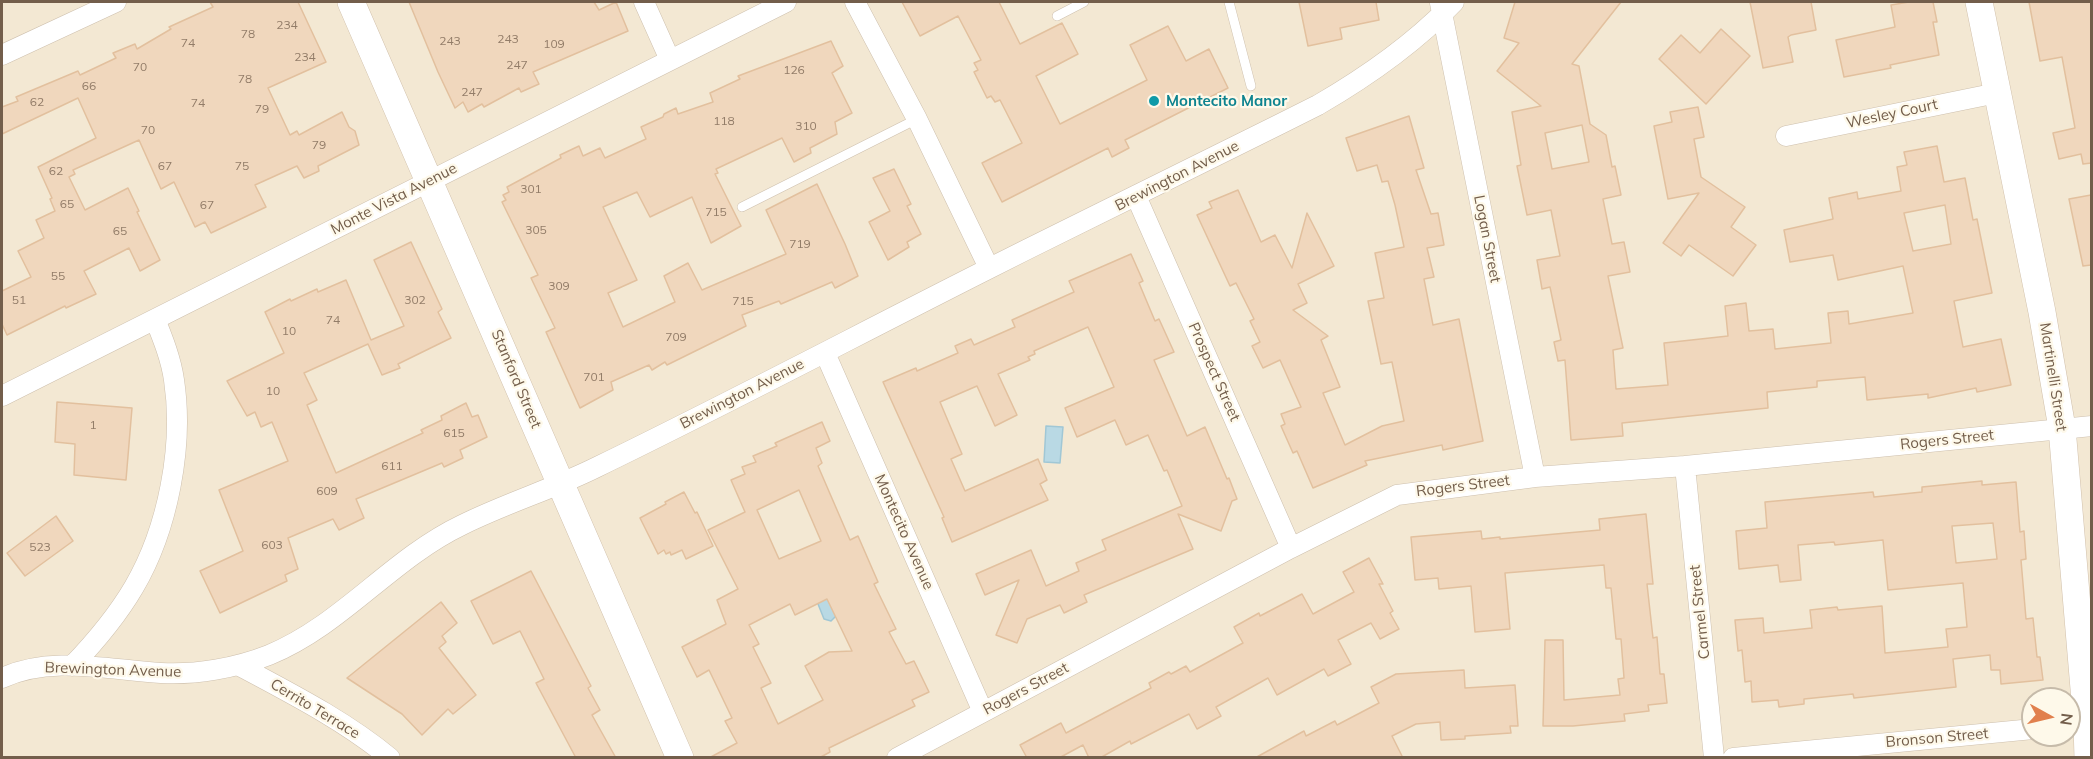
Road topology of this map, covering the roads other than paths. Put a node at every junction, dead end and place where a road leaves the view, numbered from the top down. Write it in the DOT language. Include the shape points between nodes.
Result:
graph roads {
  1 [pos="116,2"];
  2 [pos="351,2"];
  3 [pos="644,2"];
  4 [pos="786,2"];
  5 [pos="855,2"];
  6 [pos="1084,2"];
  7 [pos="1229,2"];
  8 [pos="1978,2"];
  9 [pos="1445,6"];
  10 [pos="1057,16"];
  11 [pos="2,55"];
  12 [pos="670,60"];
  13 [pos="1251,86"];
  14 [pos="1997,93"];
  15 [pos="917,120"];
  16 [pos="1786,136"];
  17 [pos="430,182"];
  18 [pos="1136,196"];
  19 [pos="742,207"];
  20 [pos="989,268"];
  21 [pos="155,319"];
  22 [pos="825,352"];
  23 [pos="2,396"];
  24 [pos="2091,426"];
  25 [pos="2062,428"];
  26 [pos="1685,466"];
  27 [pos="1535,477"];
  28 [pos="560,483"];
  29 [pos="1291,548"];
  30 [pos="238,665"];
  31 [pos="72,666"];
  32 [pos="2,678"];
  33 [pos="983,712"];
  34 [pos="2082,724"];
  35 [pos="2021,730"];
  36 [pos="390,758"];
  37 [pos="680,758"];
  38 [pos="897,758"];
  39 [pos="1714,758"];
  40 [pos="1733,758"];
  41 [pos="2088,758"];
  1 -- 11 [label="street"];
  2 -- 17 [label="street, Stanford Street"];
  3 -- 12 [label="street"];
  4 -- 12 [label="street, Monte Vista Avenue"];
  5 -- 15 [label="street"];
  6 -- 10 [label="lane"];
  7 -- 13 [label="lane"];
  8 -- 14 [label="street, Martinelli Street"];
  9 -- 18 [label="street, Brewington Avenue" via="1397,54 1356,83"];
  9 -- 27 [label="street, Logan Street"];
  12 -- 17 [label="street, Monte Vista Avenue"];
  14 -- 16 [label="street, Wesley Court"];
  14 -- 25 [label="street, Martinelli Street"];
  15 -- 19 [label="lane"];
  15 -- 20 [label="street"];
  17 -- 21 [label="street, Monte Vista Avenue"];
  17 -- 28 [label="street, Stanford Street"];
  18 -- 20 [label="street, Brewington Avenue"];
  18 -- 29 [label="street, Prospect Street"];
  20 -- 22 [label="street, Brewington Avenue"];
  21 -- 23 [label="street, Monte Vista Avenue"];
  21 -- 31 [label="street" via="172,369 177,406 169,493 155,542 135,586 103,633"];
  22 -- 28 [label="street, Brewington Avenue"];
  22 -- 33 [label="street, Montecito Avenue"];
  24 -- 25 [label="street, Rogers Street"];
  25 -- 26 [label="street, Rogers Street"];
  25 -- 34 [label="street, Martinelli Street"];
  26 -- 27 [label="street, Rogers Street"];
  26 -- 39 [label="street, Carmel Street"];
  27 -- 29 [label="street, Rogers Street" via="1397,495"];
  28 -- 30 [label="street, Brewington Avenue" via="449,532 402,562 324,626 288,646"];
  28 -- 37 [label="street, Stanford Street"];
  29 -- 33 [label="street, Rogers Street"];
  30 -- 31 [label="street, Brewington Avenue" via="164,673"];
  30 -- 36 [label="street, Cerrito Terrace" via="336,720"];
  31 -- 32 [label="street, Brewington Avenue" via="37,668"];
  33 -- 38 [label="street, Rogers Street"];
  34 -- 41 [label="street, Martinelli Street"];
  35 -- 40 [label="street, Bronson Street"];
}
